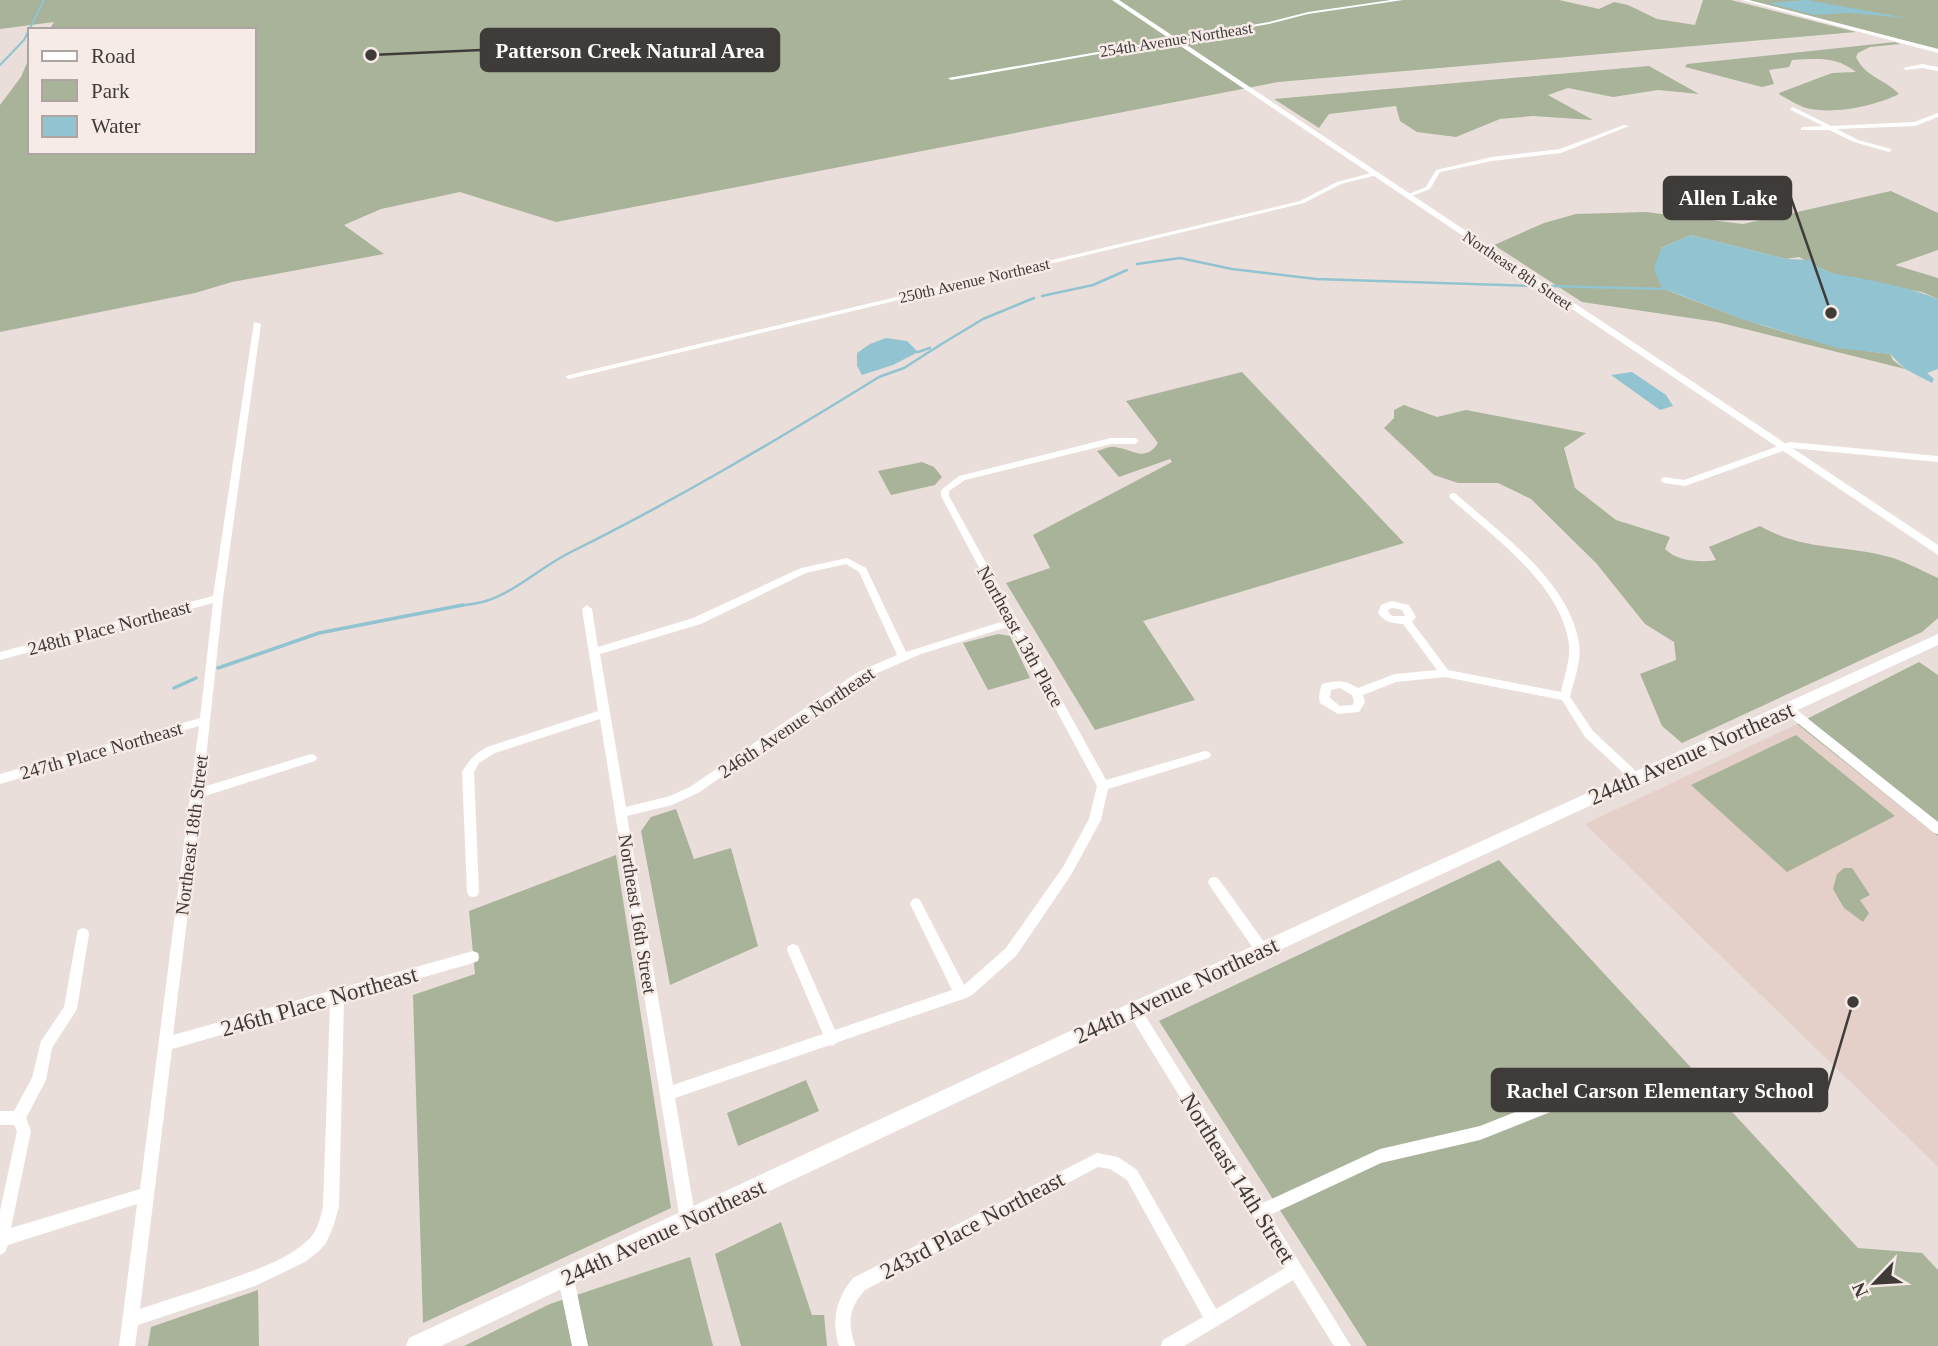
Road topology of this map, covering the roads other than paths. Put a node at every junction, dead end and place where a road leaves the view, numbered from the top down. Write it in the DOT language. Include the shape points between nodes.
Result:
graph roads {
  1 [pos="1115,0"];
  2 [pos="1401,0"];
  3 [pos="1743,0"];
  4 [pos="1174,39"];
  5 [pos="1938,51"];
  6 [pos="1906,68"];
  7 [pos="1938,69"];
  8 [pos="951,78"];
  9 [pos="1793,109"];
  10 [pos="1938,115"];
  11 [pos="1626,126"];
  12 [pos="1826,127"];
  13 [pos="1803,129"];
  14 [pos="1889,150"];
  15 [pos="1375,174"];
  16 [pos="1407,197"];
  17 [pos="257,324"];
  18 [pos="569,377"];
  19 [pos="1135,441"];
  20 [pos="1781,448"];
  21 [pos="1938,459"];
  22 [pos="1664,480"];
  23 [pos="1453,496"];
  24 [pos="1938,549"];
  25 [pos="218,598"];
  26 [pos="587,609"];
  27 [pos="1406,621"];
  28 [pos="1012,622"];
  29 [pos="1938,639"];
  30 [pos="594,652"];
  31 [pos="902,655"];
  32 [pos="0,656"];
  33 [pos="1445,673"];
  34 [pos="1357,693"];
  35 [pos="1565,697"];
  36 [pos="1788,709"];
  37 [pos="604,713"];
  38 [pos="203,720"];
  39 [pos="1205,755"];
  40 [pos="311,758"];
  41 [pos="1635,777"];
  42 [pos="0,779"];
  43 [pos="1103,786"];
  44 [pos="197,794"];
  45 [pos="621,813"];
  46 [pos="1938,829"];
  47 [pos="1214,882"];
  48 [pos="473,892"];
  49 [pos="916,904"];
  50 [pos="83,934"];
  51 [pos="793,950"];
  52 [pos="1262,950"];
  53 [pos="473,957"];
  54 [pos="961,994"];
  55 [pos="337,996"];
  56 [pos="1133,1010"];
  57 [pos="832,1039"];
  58 [pos="165,1044"];
  59 [pos="667,1094"];
  60 [pos="1608,1098"];
  61 [pos="0,1118"];
  62 [pos="18,1118"];
  63 [pos="146,1194"];
  64 [pos="1259,1212"];
  65 [pos="688,1220"];
  66 [pos="1,1243"];
  67 [pos="1296,1270"];
  68 [pos="566,1278"];
  69 [pos="1213,1319"];
  70 [pos="130,1320"];
  71 [pos="127,1346"];
  72 [pos="417,1346"];
  73 [pos="580,1346"];
  74 [pos="847,1346"];
  75 [pos="1169,1346"];
  76 [pos="1343,1346"];
  1 -- 4 [label="street, Northeast 8th Street"];
  2 -- 4 [label="street, 254th Avenue Northeast"];
  3 -- 5 [label="street"];
  4 -- 8 [label="street, 254th Avenue Northeast"];
  4 -- 15 [label="street, Northeast 8th Street"];
  6 -- 7 [label="street"];
  9 -- 12 [label="street"];
  10 -- 12 [label="street" via="1915,124"];
  11 -- 16 [label="street" via="1561,151 1444,169 1435,173 1428,188"];
  12 -- 13 [label="street"];
  12 -- 14 [label="street"];
  15 -- 16 [label="street, Northeast 8th Street"];
  15 -- 18 [label="street, 250th Avenue Northeast" via="1339,183 1301,202"];
  16 -- 20 [label="street, Northeast 8th Street"];
  17 -- 25 [label="street, Northeast 18th Street"];
  19 -- 28 [label="street, Northeast 13th Place" via="1111,441 962,478 947,486 945,496"];
  20 -- 21 [label="street" via="1799,444"];
  20 -- 22 [label="street" via="1685,483"];
  20 -- 24 [label="street, Northeast 8th Street"];
  23 -- 35 [label="street" via="1533,570 1564,612 1574,646"];
  25 -- 32 [label="street, 248th Place Northeast"];
  25 -- 38 [label="street, Northeast 18th Street"];
  26 -- 30 [label="street, Northeast 16th Street"];
  27 -- 33 [label="street"];
  28 -- 31 [label="street, 246th Avenue Northeast"];
  28 -- 43 [label="street, Northeast 13th Place"];
  29 -- 36 [label="street, 244th Avenue Northeast"];
  30 -- 31 [label="street" via="697,621 804,570 847,561 863,570"];
  30 -- 37 [label="street, Northeast 16th Street"];
  31 -- 45 [label="street, 246th Avenue Northeast" via="862,675 694,790"];
  33 -- 34 [label="street" via="1395,678"];
  33 -- 35 [label="street"];
  35 -- 41 [label="street" via="1589,733"];
  36 -- 41 [label="street, 244th Avenue Northeast"];
  36 -- 46 [label="street"];
  37 -- 45 [label="street, Northeast 16th Street"];
  37 -- 48 [label="street" via="491,750 475,760 468,772"];
  38 -- 42 [label="street, 247th Place Northeast"];
  38 -- 44 [label="street, Northeast 18th Street"];
  39 -- 43 [label="street"];
  40 -- 44 [label="street"];
  41 -- 52 [label="street, 244th Avenue Northeast"];
  43 -- 54 [label="street" via="1095,820 1011,953"];
  44 -- 58 [label="street, Northeast 18th Street"];
  45 -- 59 [label="street, Northeast 16th Street"];
  47 -- 52 [label="street"];
  49 -- 54 [label="street"];
  50 -- 62 [label="street" via="71,1009 46,1046 38,1080"];
  51 -- 57 [label="street"];
  52 -- 56 [label="street, 244th Avenue Northeast"];
  53 -- 55 [label="street, 246th Place Northeast"];
  54 -- 57 [label="street"];
  55 -- 58 [label="street, 246th Place Northeast"];
  55 -- 70 [label="street" via="331,1207 315,1245 288,1265"];
  56 -- 64 [label="street, Northeast 14th Street"];
  56 -- 65 [label="street, 244th Avenue Northeast"];
  57 -- 59 [label="street"];
  58 -- 63 [label="street, Northeast 18th Street"];
  59 -- 65 [label="street, Northeast 16th Street"];
  60 -- 64 [label="street" via="1568,1098 1480,1133 1380,1156"];
  61 -- 62 [label="street"];
  62 -- 66 [label="street" via="24,1131"];
  63 -- 66 [label="street"];
  63 -- 70 [label="street, Northeast 18th Street"];
  64 -- 67 [label="street, Northeast 14th Street"];
  65 -- 68 [label="street, 244th Avenue Northeast"];
  67 -- 69 [label="street"];
  67 -- 76 [label="street, Northeast 14th Street"];
  68 -- 72 [label="street, 244th Avenue Northeast"];
  68 -- 73 [label="street"];
  69 -- 74 [label="street, 243rd Place Northeast" via="1132,1175 1113,1163 1097,1160 859,1284 843,1309"];
  69 -- 75 [label="street"];
  70 -- 71 [label="street, Northeast 18th Street"];
}
